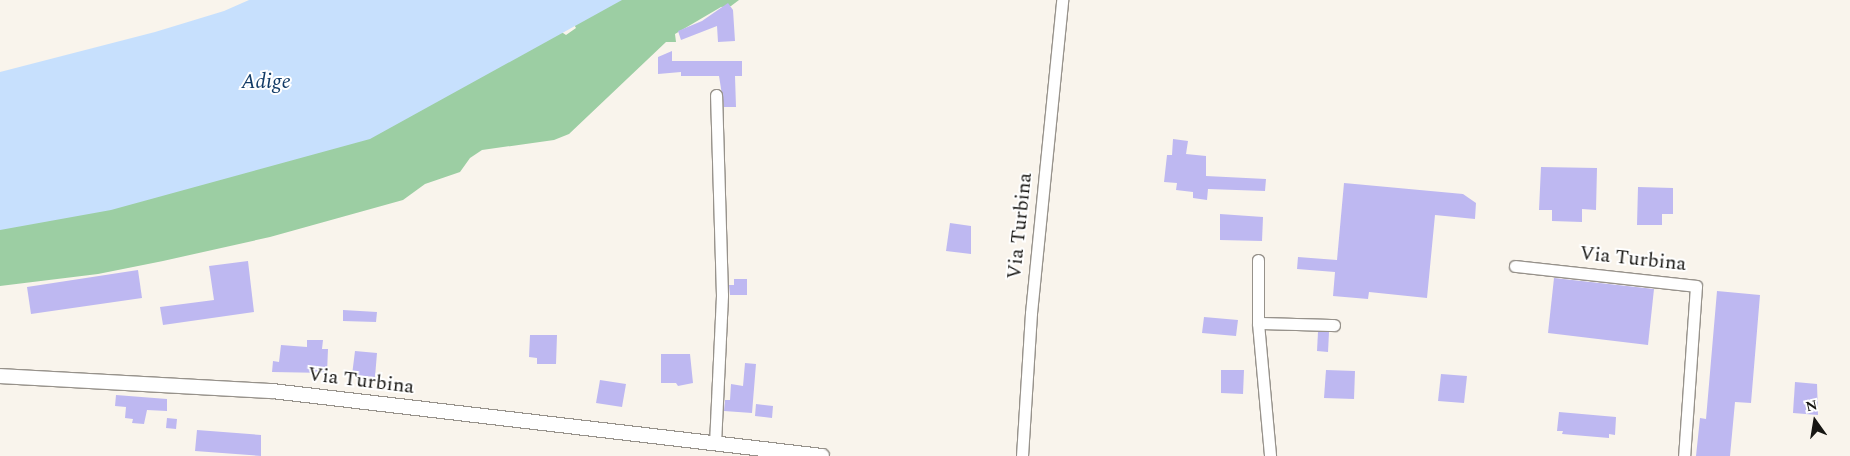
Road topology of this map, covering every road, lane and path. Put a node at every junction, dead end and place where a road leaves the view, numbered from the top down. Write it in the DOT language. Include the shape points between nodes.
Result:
graph roads {
  1 [pos="1062,0"];
  2 [pos="716,95"];
  3 [pos="1258,260"];
  4 [pos="1516,266"];
  5 [pos="1258,323"];
  6 [pos="1334,325"];
  7 [pos="0,376"];
  8 [pos="715,444"];
  9 [pos="822,456"];
  10 [pos="1022,456"];
  11 [pos="1270,456"];
  12 [pos="1684,456"];
  1 -- 10 [label="street, Via Turbina" via="1031,313"];
  2 -- 8 [label="street" via="722,295"];
  3 -- 5 [label="street"];
  4 -- 12 [label="street, Via Turbina" via="1696,286"];
  5 -- 6 [label="street"];
  5 -- 11 [label="street"];
  7 -- 8 [label="street, Via Turbina" via="272,391"];
  8 -- 9 [label="street, Via Turbina"];
}
